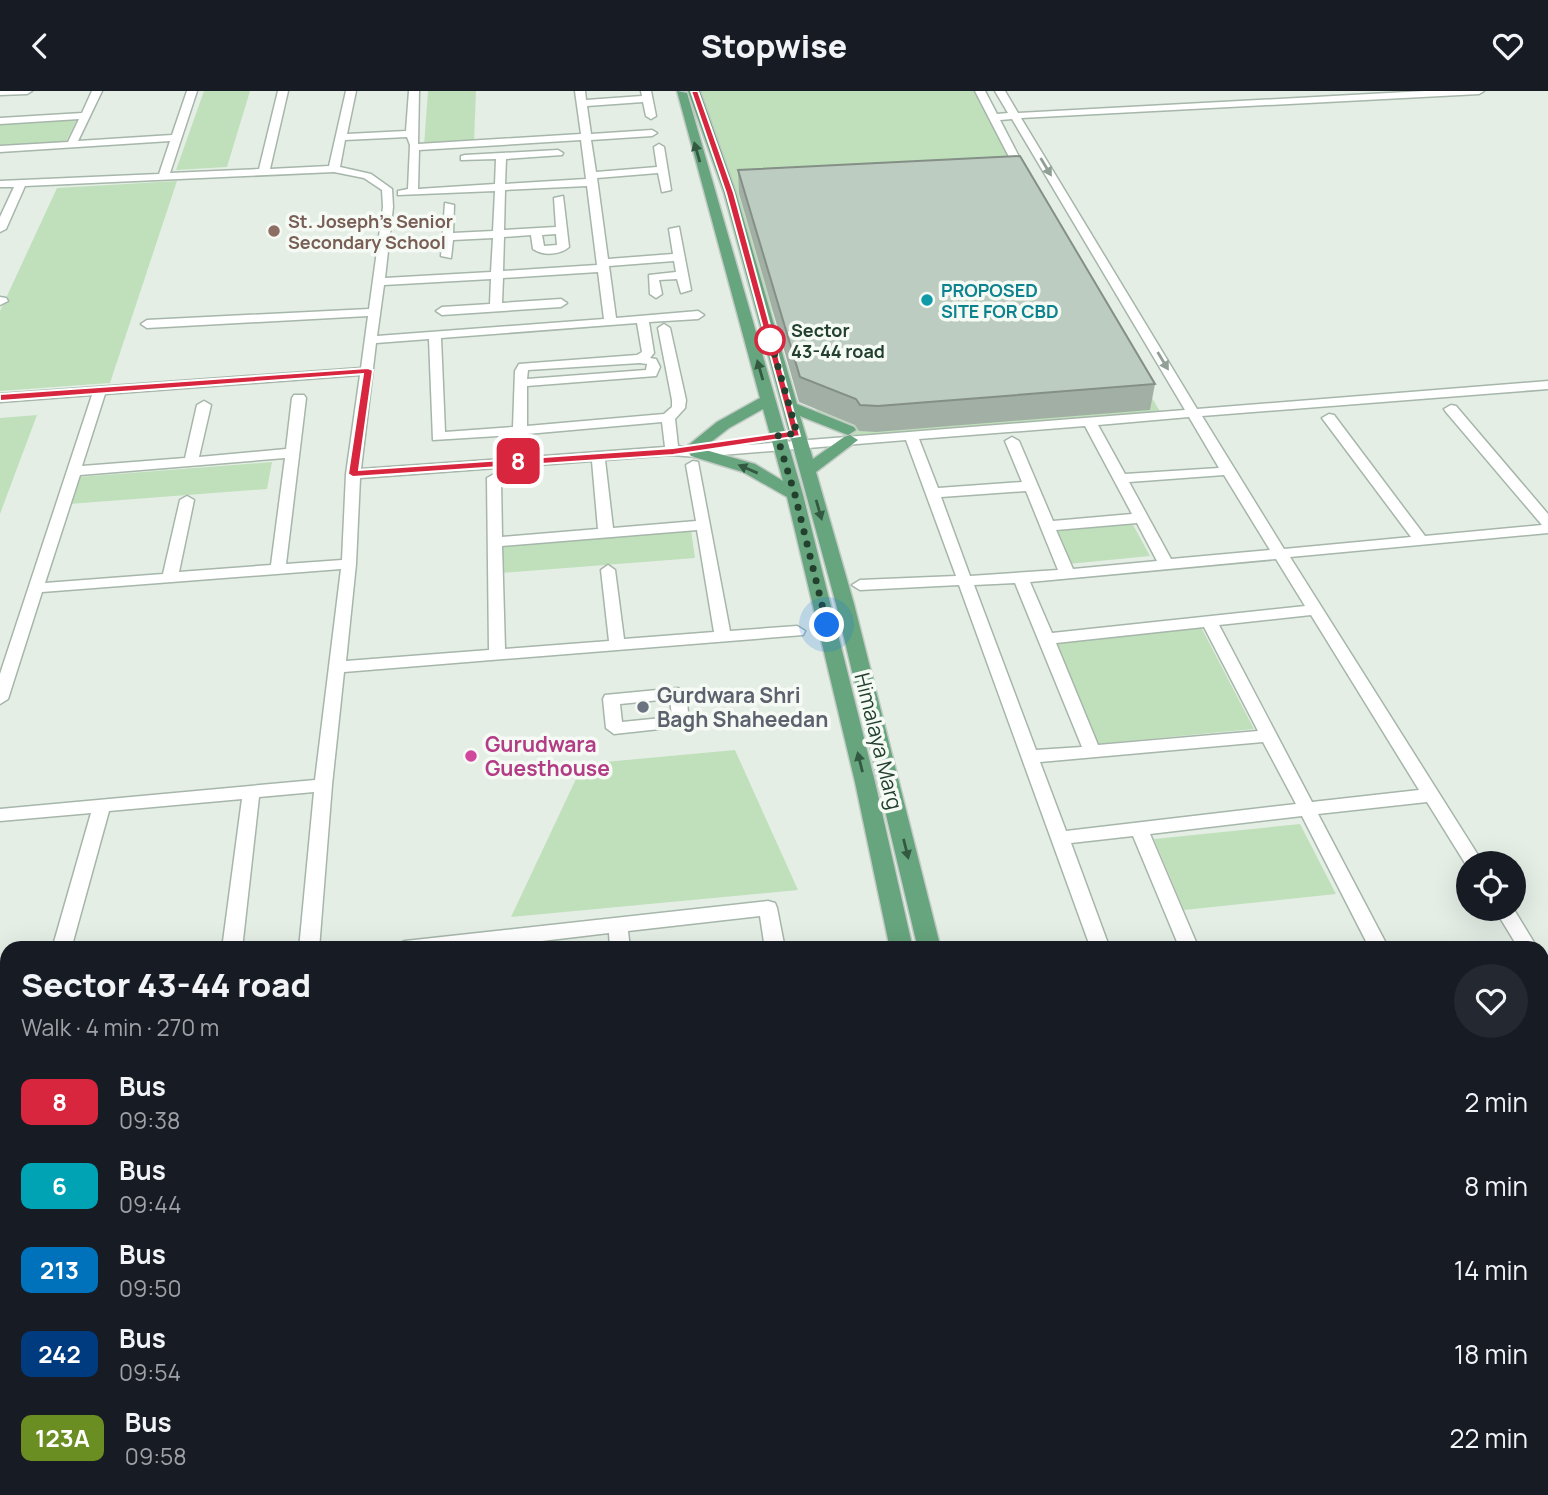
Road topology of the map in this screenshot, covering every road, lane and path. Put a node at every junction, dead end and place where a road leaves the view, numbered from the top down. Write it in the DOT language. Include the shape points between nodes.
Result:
graph roads {
  1 [pos="27,91"];
  2 [pos="97,91"];
  3 [pos="192,91"];
  4 [pos="283,91"];
  5 [pos="351,91"];
  6 [pos="414,91"];
  7 [pos="580,91"];
  8 [pos="680,91"];
  9 [pos="694,91"];
  10 [pos="980,91"];
  11 [pos="1000,91"];
  12 [pos="1348,91"];
  13 [pos="1479,91"];
  14 [pos="0,92"];
  15 [pos="647,95"];
  16 [pos="582,103"];
  17 [pos="1013,112"];
  18 [pos="992,113"];
  19 [pos="85,116"];
  20 [pos="651,116"];
  21 [pos="0,121"];
  22 [pos="652,133"];
  23 [pos="411,134"];
  24 [pos="341,137"];
  25 [pos="587,137"];
  26 [pos="176,138"];
  27 [pos="72,144"];
  28 [pos="414,147"];
  29 [pos="659,147"];
  30 [pos="0,149"];
  31 [pos="558,153"];
  32 [pos="501,156"];
  33 [pos="465,158"];
  34 [pos="334,169"];
  35 [pos="663,170"];
  36 [pos="264,172"];
  37 [pos="163,177"];
  38 [pos="592,179"];
  39 [pos="21,183"];
  40 [pos="0,184"];
  41 [pos="500,188"];
  42 [pos="666,190"];
  43 [pos="1032,190"];
  44 [pos="413,192"];
  45 [pos="388,194"];
  46 [pos="559,198"];
  47 [pos="449,205"];
  48 [pos="1,226"];
  49 [pos="675,229"];
  50 [pos="562,230"];
  51 [pos="536,232"];
  52 [pos="500,233"];
  53 [pos="448,237"];
  54 [pos="447,256"];
  55 [pos="680,257"];
  56 [pos="604,265"];
  57 [pos="497,274"];
  58 [pos="682,275"];
  59 [pos="378,282"];
  60 [pos="685,291"];
  61 [pos="656,294"];
  62 [pos="561,303"];
  63 [pos="496,308"];
  64 [pos="442,311"];
  65 [pos="373,313"];
  66 [pos="698,314"];
  67 [pos="642,318"];
  68 [pos="610,320"];
  69 [pos="147,324"];
  70 [pos="664,328"];
  71 [pos="435,336"];
  72 [pos="370,340"];
  73 [pos="640,359"];
  74 [pos="368,370"];
  75 [pos="651,373"];
  76 [pos="676,380"];
  77 [pos="521,383"];
  78 [pos="1548,385"];
  79 [pos="100,390"];
  80 [pos="0,398"];
  81 [pos="299,398"];
  82 [pos="768,400"];
  83 [pos="204,405"];
  84 [pos="789,406"];
  85 [pos="1451,409"];
  86 [pos="1195,413"];
  87 [pos="668,418"];
  88 [pos="1329,418"];
  89 [pos="1089,421"];
  90 [pos="520,430"];
  91 [pos="849,435"];
  92 [pos="911,435"];
  93 [pos="799,439"];
  94 [pos="779,441"];
  95 [pos="1012,441"];
  96 [pos="673,451"];
  97 [pos="292,453"];
  98 [pos="695,455"];
  99 [pos="598,457"];
  100 [pos="524,461"];
  101 [pos="191,462"];
  102 [pos="74,471"];
  103 [pos="807,471"];
  104 [pos="1227,471"];
  105 [pos="353,474"];
  106 [pos="494,478"];
  107 [pos="1119,479"];
  108 [pos="1031,486"];
  109 [pos="933,493"];
  110 [pos="795,495"];
  111 [pos="187,500"];
  112 [pos="1141,518"];
  113 [pos="1548,523"];
  114 [pos="704,525"];
  115 [pos="1048,526"];
  116 [pos="1548,529"];
  117 [pos="606,533"];
  118 [pos="1421,540"];
  119 [pos="495,542"];
  120 [pos="1281,554"];
  121 [pos="349,564"];
  122 [pos="1167,565"];
  123 [pos="278,570"];
  124 [pos="608,570"];
  125 [pos="1067,573"];
  126 [pos="170,578"];
  127 [pos="1021,578"];
  128 [pos="967,580"];
  129 [pos="860,585"];
  130 [pos="36,588"];
  131 [pos="1315,610"];
  132 [pos="1209,622"];
  133 [pos="797,631"];
  134 [pos="723,637"];
  135 [pos="1046,639"];
  136 [pos="617,645"];
  137 [pos="497,655"];
  138 [pos="337,667"];
  139 [pos="0,699"];
  140 [pos="1268,736"];
  141 [pos="1092,751"];
  142 [pos="1029,757"];
  143 [pos="323,785"];
  144 [pos="251,793"];
  145 [pos="1431,795"];
  146 [pos="102,806"];
  147 [pos="1307,810"];
  148 [pos="0,815"];
  149 [pos="1139,829"];
  150 [pos="1059,838"];
  151 [pos="1466,851"];
  152 [pos="1511,921"];
  153 [pos="618,926"];
  154 [pos="63,941"];
  155 [pos="233,941"];
  156 [pos="310,941"];
  157 [pos="494,941"];
  158 [pos="619,941"];
  159 [pos="774,941"];
  160 [pos="900,941"];
  161 [pos="928,941"];
  162 [pos="1098,941"];
  163 [pos="1187,941"];
  164 [pos="1376,941"];
  165 [pos="1524,941"];
  1 -- 14 [label="street"];
  2 -- 19 [label="street"];
  3 -- 26 [label="street"];
  4 -- 36 [label="street"];
  5 -- 24 [label="street"];
  6 -- 23 [label="street"];
  7 -- 16 [label="street"];
  82 -- 8 [label="main road, Himalaya Marg, one-way"];
  9 -- 84 [label="main road, Himalaya Marg" via="730,193"];
  10 -- 18 [label="street"];
  11 -- 17 [label="street"];
  12 -- 17 [label="street"];
  13 -- 17 [label="street"];
  15 -- 16 [label="street"];
  15 -- 20 [label="street"];
  16 -- 25 [label="street"];
  17 -- 18 [label="street"];
  17 -- 86 [label="street, one-way"];
  18 -- 43 [label="street"];
  19 -- 21 [label="street"];
  19 -- 27 [label="street"];
  22 -- 25 [label="street"];
  23 -- 24 [label="street"];
  23 -- 28 [label="street"];
  24 -- 34 [label="street"];
  25 -- 28 [label="street"];
  25 -- 38 [label="street"];
  26 -- 27 [label="street"];
  26 -- 37 [label="street"];
  27 -- 30 [label="street"];
  28 -- 44 [label="street"];
  29 -- 35 [label="street"];
  31 -- 32 [label="street"];
  32 -- 33 [label="street"];
  32 -- 41 [label="street"];
  34 -- 36 [label="street"];
  34 -- 45 [label="street" via="367,176"];
  35 -- 38 [label="street"];
  35 -- 42 [label="street"];
  36 -- 37 [label="street"];
  37 -- 39 [label="street"];
  38 -- 41 [label="street"];
  38 -- 56 [label="street"];
  39 -- 40 [label="street"];
  39 -- 48 [label="street"];
  41 -- 44 [label="street"];
  41 -- 52 [label="street"];
  44 -- 45 [label="street"];
  45 -- 59 [label="street"];
  46 -- 50 [label="street"];
  47 -- 53 [label="street"];
  49 -- 55 [label="street"];
  50 -- 51 [label="street"];
  50 -- 51 [label="street" via="563,247 548,251 537,246"];
  51 -- 52 [label="street"];
  52 -- 53 [label="street"];
  52 -- 57 [label="street"];
  53 -- 54 [label="street"];
  55 -- 56 [label="street"];
  55 -- 58 [label="street"];
  56 -- 57 [label="street"];
  56 -- 68 [label="street"];
  57 -- 59 [label="street"];
  57 -- 63 [label="street"];
  58 -- 60 [label="street"];
  58 -- 61 [label="street" via="653,277"];
  59 -- 65 [label="street"];
  62 -- 63 [label="street"];
  63 -- 64 [label="street"];
  65 -- 69 [label="street"];
  65 -- 72 [label="street"];
  66 -- 67 [label="street"];
  67 -- 68 [label="street"];
  67 -- 73 [label="street" via="648,353"];
  68 -- 71 [label="street"];
  70 -- 76 [label="street"];
  71 -- 72 [label="street"];
  71 -- 90 [label="street" via="438,437"];
  72 -- 74 [label="street"];
  73 -- 75 [label="street" via="652,362"];
  73 -- 77 [label="street" via="523,367"];
  74 -- 79 [label="street"];
  74 -- 105 [label="street"];
  75 -- 76 [label="street" via="657,380"];
  75 -- 77 [label="street"];
  76 -- 87 [label="street" via="678,408"];
  77 -- 90 [label="street"];
  78 -- 86 [label="street"];
  79 -- 80 [label="street"];
  79 -- 102 [label="street"];
  81 -- 97 [label="street"];
  82 -- 94 [label="main road, Himalaya Marg"];
  82 -- 98 [label="main road" via="723,425"];
  83 -- 101 [label="street"];
  84 -- 91 [label="main road"];
  84 -- 93 [label="main road, Himalaya Marg"];
  85 -- 113 [label="street"];
  86 -- 89 [label="street" via="1158,409"];
  86 -- 104 [label="street"];
  87 -- 90 [label="street"];
  87 -- 96 [label="street"];
  88 -- 118 [label="street"];
  89 -- 92 [label="street"];
  89 -- 107 [label="street"];
  90 -- 100 [label="street"];
  91 -- 92 [label="street"];
  91 -- 93 [label="street"];
  91 -- 103 [label="main road"];
  92 -- 109 [label="street"];
  93 -- 94 [label="street"];
  93 -- 103 [label="main road, Himalaya Marg"];
  94 -- 98 [label="street"];
  94 -- 110 [label="main road, Himalaya Marg"];
  95 -- 108 [label="street"];
  96 -- 98 [label="street"];
  96 -- 99 [label="street"];
  97 -- 101 [label="street"];
  97 -- 123 [label="street"];
  110 -- 98 [label="main road, one-way" via="749,467"];
  98 -- 114 [label="street"];
  99 -- 100 [label="street"];
  99 -- 117 [label="street"];
  100 -- 105 [label="street"];
  101 -- 102 [label="street"];
  102 -- 130 [label="street"];
  103 -- 161 [label="main road, Himalaya Marg, one-way" via="848,615"];
  104 -- 107 [label="street"];
  104 -- 120 [label="street"];
  105 -- 121 [label="street"];
  106 -- 119 [label="street"];
  107 -- 112 [label="street"];
  108 -- 109 [label="street"];
  108 -- 115 [label="street"];
  109 -- 128 [label="street"];
  160 -- 110 [label="main road, Himalaya Marg, one-way"];
  111 -- 126 [label="street"];
  112 -- 115 [label="street"];
  112 -- 122 [label="street"];
  114 -- 117 [label="street"];
  114 -- 134 [label="street"];
  115 -- 125 [label="street"];
  116 -- 118 [label="street"];
  117 -- 119 [label="street"];
  118 -- 120 [label="street"];
  119 -- 137 [label="street"];
  120 -- 122 [label="street"];
  120 -- 131 [label="street"];
  121 -- 123 [label="street"];
  121 -- 138 [label="street"];
  122 -- 125 [label="street"];
  123 -- 126 [label="street"];
  124 -- 136 [label="street"];
  125 -- 127 [label="street"];
  126 -- 130 [label="street"];
  127 -- 128 [label="street"];
  127 -- 135 [label="street"];
  128 -- 129 [label="street"];
  128 -- 142 [label="street"];
  130 -- 139 [label="street"];
  131 -- 132 [label="street"];
  131 -- 145 [label="street"];
  132 -- 135 [label="street"];
  132 -- 140 [label="street"];
  133 -- 134 [label="street"];
  134 -- 136 [label="street"];
  135 -- 141 [label="street"];
  136 -- 137 [label="street"];
  137 -- 138 [label="street"];
  138 -- 143 [label="street"];
  140 -- 141 [label="street"];
  140 -- 147 [label="street"];
  141 -- 142 [label="street"];
  142 -- 150 [label="street"];
  143 -- 144 [label="street"];
  143 -- 156 [label="street"];
  144 -- 146 [label="street"];
  144 -- 155 [label="street"];
  145 -- 147 [label="street"];
  145 -- 151 [label="street"];
  146 -- 148 [label="street"];
  146 -- 154 [label="street"];
  147 -- 149 [label="street"];
  147 -- 164 [label="street"];
  149 -- 150 [label="street"];
  149 -- 163 [label="street"];
  150 -- 162 [label="street"];
  152 -- 165 [label="street"];
  153 -- 157 [label="street"];
  153 -- 158 [label="street"];
  153 -- 159 [label="street" via="768,908"];
}
